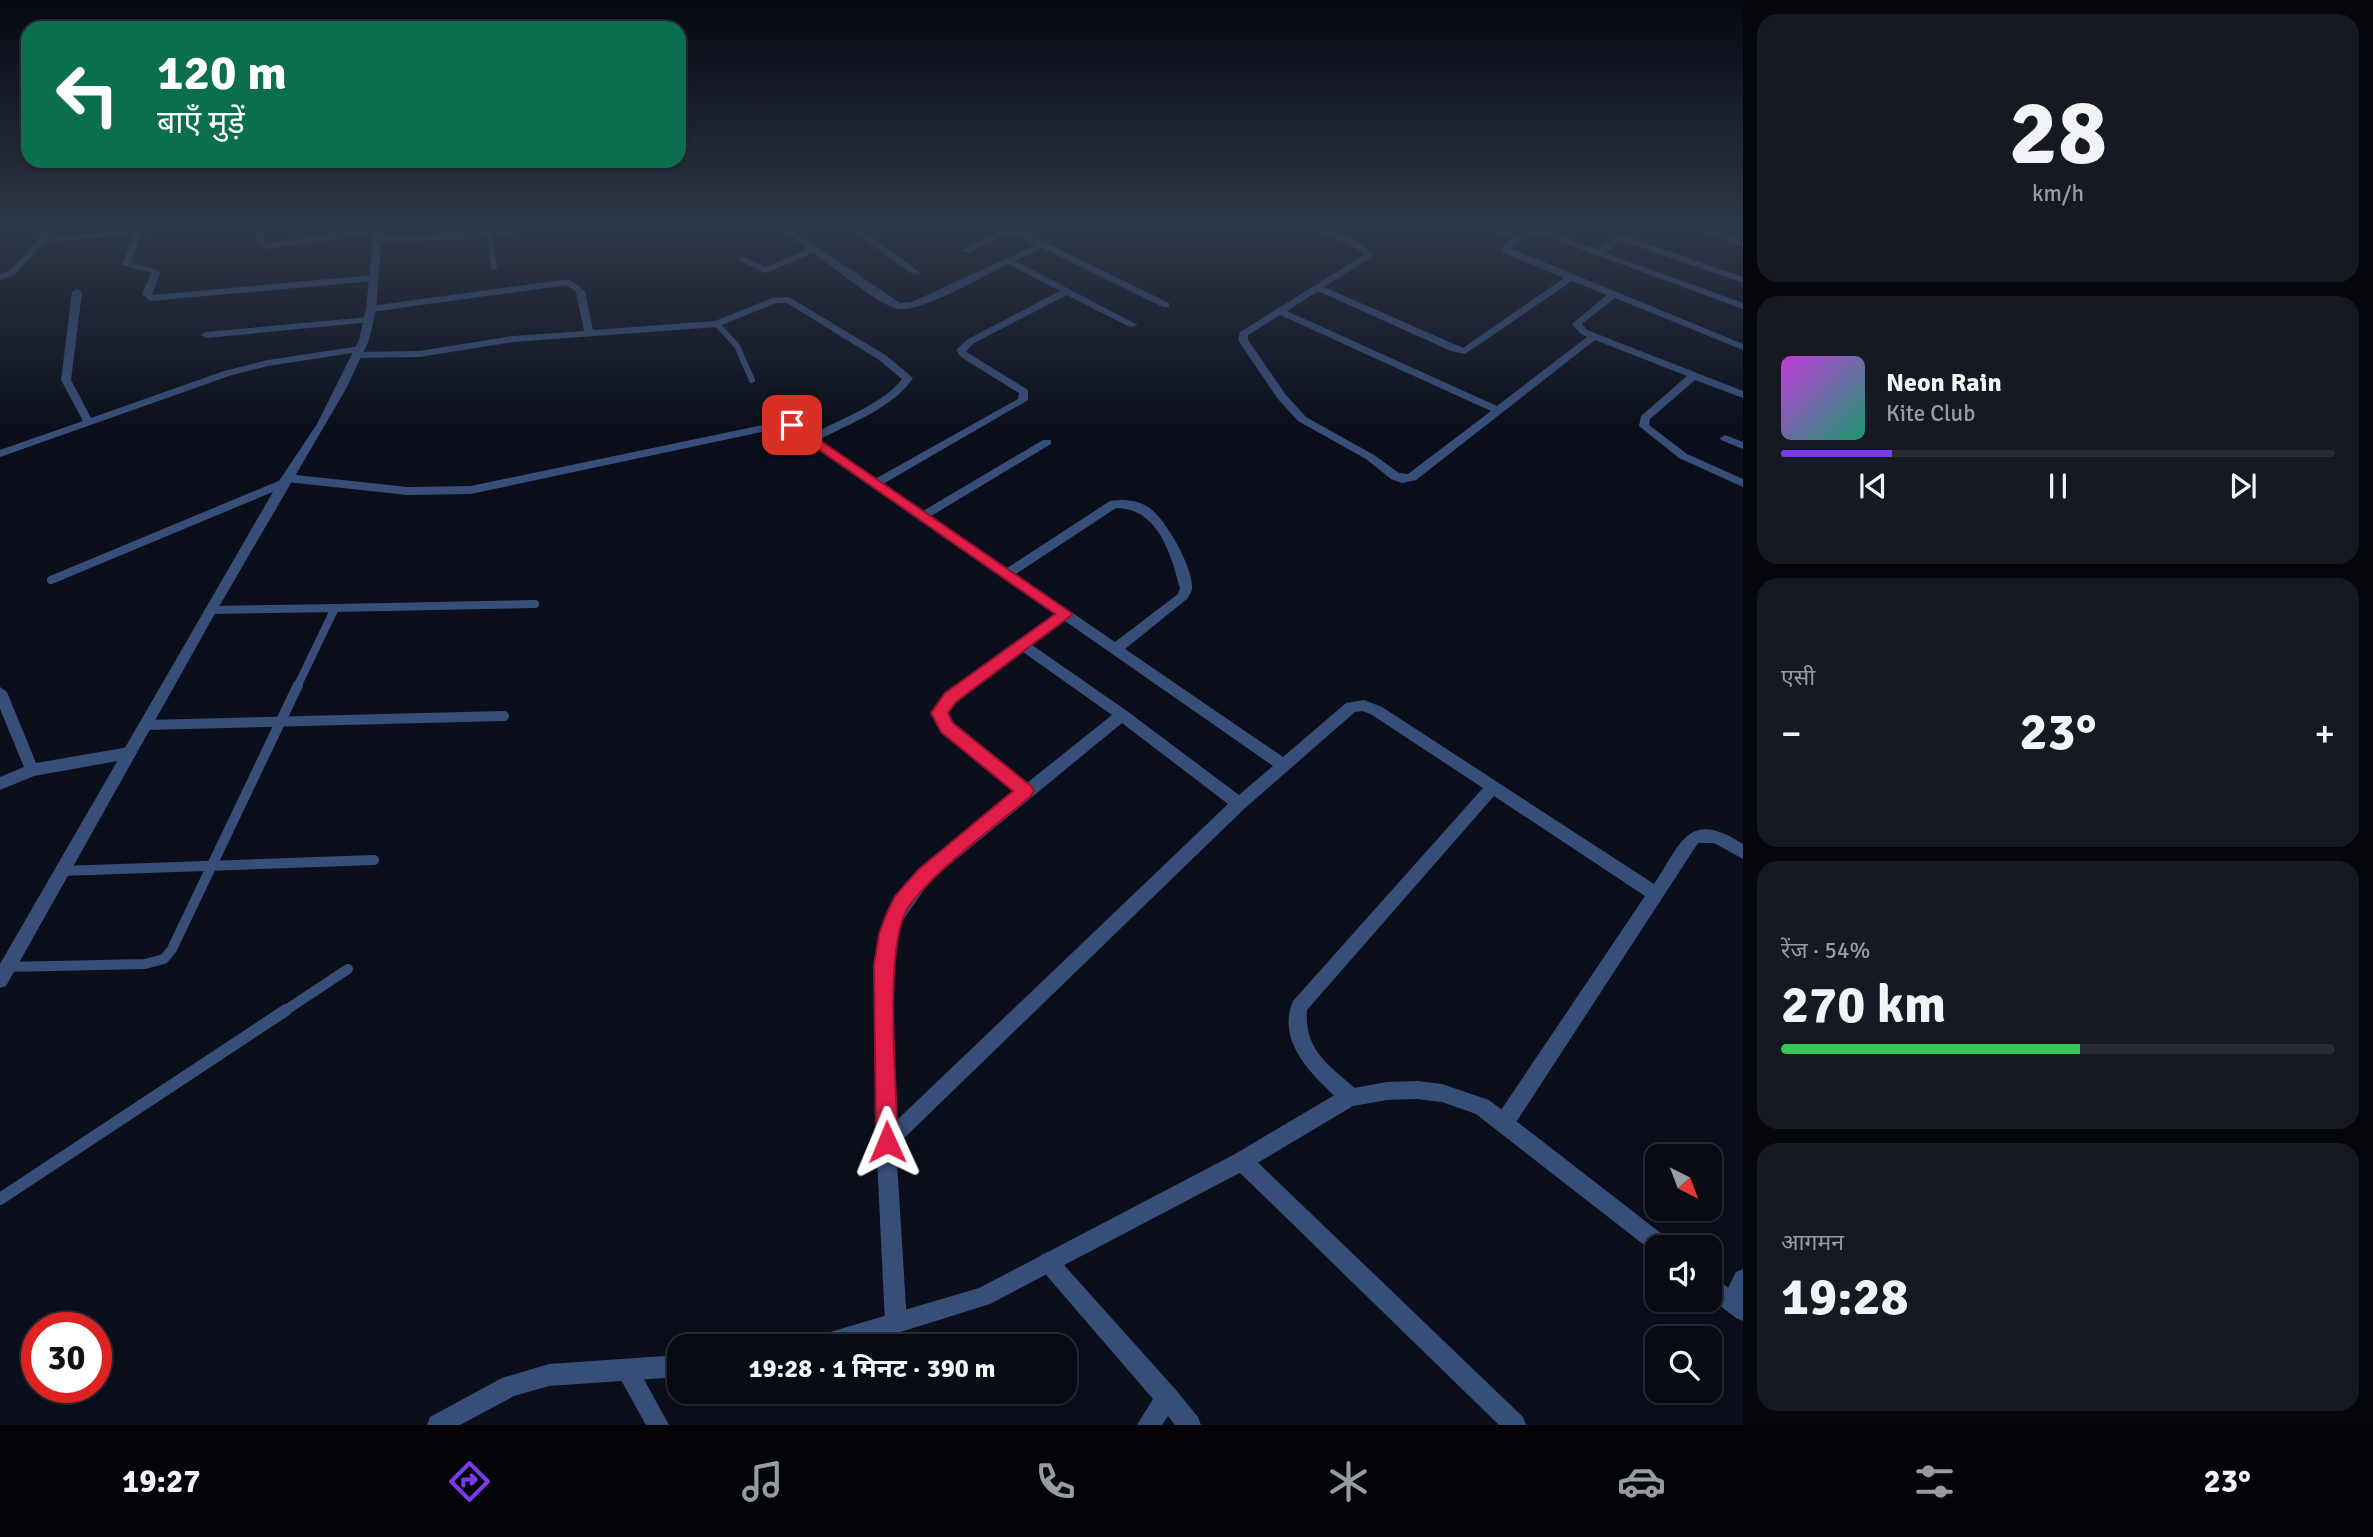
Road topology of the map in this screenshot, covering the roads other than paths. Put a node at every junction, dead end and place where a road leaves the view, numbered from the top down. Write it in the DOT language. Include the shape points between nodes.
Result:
graph roads {
  1 [pos="1613,295"];
  2 [pos="77,296"];
  3 [pos="148,296"];
  4 [pos="178,296"];
  5 [pos="372,296"];
  6 [pos="485,296"];
  7 [pos="581,296"];
  8 [pos="880,296"];
  9 [pos="935,296"];
  10 [pos="1060,296"];
  11 [pos="1074,296"];
  12 [pos="1146,296"];
  13 [pos="1306,296"];
  14 [pos="1335,296"];
  15 [pos="1545,296"];
  16 [pos="1614,296"];
  17 [pos="1714,296"];
  18 [pos="1166,305"];
  19 [pos="1743,306"];
  20 [pos="1280,311"];
  21 [pos="370,314"];
  22 [pos="717,324"];
  23 [pos="1133,325"];
  24 [pos="589,332"];
  25 [pos="206,335"];
  26 [pos="1594,336"];
  27 [pos="1743,346"];
  28 [pos="358,352"];
  29 [pos="1693,376"];
  30 [pos="752,380"];
  31 [pos="1743,396"];
  32 [pos="1498,410"];
  33 [pos="88,421"];
  34 [pos="1725,438"];
  35 [pos="812,439"];
  36 [pos="1047,442"];
  37 [pos="1743,446"];
  38 [pos="0,454"];
  39 [pos="286,481"];
  40 [pos="1743,482"];
  41 [pos="876,484"];
  42 [pos="923,516"];
  43 [pos="1007,574"];
  44 [pos="51,580"];
  45 [pos="535,604"];
  46 [pos="335,608"];
  47 [pos="211,610"];
  48 [pos="1066,614"];
  49 [pos="1024,646"];
  50 [pos="1115,649"];
  51 [pos="0,692"];
  52 [pos="1122,715"];
  53 [pos="503,716"];
  54 [pos="282,721"];
  55 [pos="146,725"];
  56 [pos="129,753"];
  57 [pos="1282,764"];
  58 [pos="32,771"];
  59 [pos="0,785"];
  60 [pos="1493,787"];
  61 [pos="1026,791"];
  62 [pos="1239,804"];
  63 [pos="1743,852"];
  64 [pos="374,860"];
  65 [pos="214,865"];
  66 [pos="61,872"];
  67 [pos="1657,895"];
  68 [pos="7,967"];
  69 [pos="348,969"];
  70 [pos="0,980"];
  71 [pos="1350,1097"];
  72 [pos="1504,1123"];
  73 [pos="887,1142"];
  74 [pos="1242,1161"];
  75 [pos="0,1199"];
  76 [pos="1647,1235"];
  77 [pos="1048,1262"];
  78 [pos="1743,1279"];
  79 [pos="1722,1294"];
  80 [pos="1737,1306"];
  81 [pos="896,1323"];
  82 [pos="860,1334"];
  83 [pos="667,1367"];
  84 [pos="626,1371"];
  85 [pos="1168,1398"];
  86 [pos="438,1425"];
  87 [pos="658,1425"];
  88 [pos="1148,1425"];
  89 [pos="1190,1425"];
  90 [pos="1515,1425"];
  1 -- 26 [label="street" via="1577,324"];
  2 -- 33 [label="street" via="66,380"];
  3 -- 4 [label="street"];
  5 -- 21 [label="street"];
  6 -- 21 [label="street"];
  7 -- 24 [label="street"];
  8 -- 9 [label="street" via="899,306"];
  10 -- 41 [label="street" via="961,350 1024,393 1023,400"];
  11 -- 23 [label="street"];
  12 -- 18 [label="street"];
  13 -- 20 [label="street"];
  14 -- 15 [label="street" via="1465,351"];
  16 -- 27 [label="street"];
  17 -- 19 [label="street"];
  20 -- 32 [label="street"];
  20 -- 32 [label="street" via="1243,334 1243,340 1282,397 1303,419 1395,476 1412,477"];
  21 -- 25 [label="street"];
  21 -- 28 [label="street"];
  22 -- 24 [label="street"];
  22 -- 30 [label="lane" via="737,346"];
  22 -- 35 [label="street" via="775,300 789,300 908,378 892,394"];
  24 -- 28 [label="street" via="419,354"];
  26 -- 29 [label="street"];
  26 -- 32 [label="street"];
  28 -- 33 [label="street" via="277,361 236,371"];
  28 -- 39 [label="street" via="322,424"];
  29 -- 31 [label="street"];
  29 -- 40 [label="street" via="1645,418 1644,426 1683,456"];
  33 -- 38 [label="street"];
  34 -- 37 [label="street"];
  35 -- 39 [label="street" via="792,425 778,423 471,490 407,491"];
  35 -- 41 [label="street"];
  36 -- 42 [label="street"];
  39 -- 44 [label="lane"];
  39 -- 47 [label="street"];
  41 -- 42 [label="street"];
  42 -- 43 [label="street"];
  43 -- 48 [label="street"];
  43 -- 50 [label="street" via="1114,505 1140,509 1172,541 1186,588 1177,602"];
  45 -- 46 [label="lane"];
  46 -- 47 [label="lane"];
  46 -- 54 [label="lane"];
  47 -- 55 [label="street"];
  48 -- 49 [label="street"];
  48 -- 50 [label="street"];
  49 -- 52 [label="street"];
  49 -- 61 [label="street" via="950,697 939,713 947,727"];
  50 -- 57 [label="street"];
  51 -- 58 [label="street"];
  52 -- 61 [label="street"];
  52 -- 62 [label="street"];
  53 -- 54 [label="lane"];
  54 -- 55 [label="lane"];
  54 -- 65 [label="lane"];
  55 -- 56 [label="street"];
  56 -- 58 [label="street"];
  56 -- 66 [label="street"];
  57 -- 60 [label="street" via="1343,712 1364,705"];
  57 -- 62 [label="street"];
  58 -- 59 [label="street"];
  60 -- 67 [label="street"];
  60 -- 71 [label="street" via="1299,1007 1297,1036 1306,1053"];
  61 -- 73 [label="street" via="925,875 895,915 884,965"];
  62 -- 73 [label="street"];
  63 -- 67 [label="street" via="1714,836 1695,836"];
  64 -- 65 [label="lane"];
  65 -- 66 [label="lane"];
  65 -- 68 [label="lane" via="172,949 156,963"];
  66 -- 68 [label="street"];
  67 -- 72 [label="street"];
  68 -- 70 [label="street"];
  69 -- 75 [label="lane"];
  71 -- 72 [label="street" via="1397,1090 1442,1093 1465,1098"];
  71 -- 74 [label="street"];
  72 -- 76 [label="street"];
  73 -- 81 [label="street"];
  74 -- 77 [label="street"];
  74 -- 90 [label="street"];
  77 -- 81 [label="street" via="983,1297"];
  77 -- 85 [label="street"];
  78 -- 80 [label="street"];
  79 -- 80 [label="street"];
  81 -- 82 [label="street"];
  83 -- 84 [label="street"];
  84 -- 86 [label="street" via="549,1375 510,1386"];
  84 -- 87 [label="street"];
  85 -- 88 [label="street"];
  85 -- 89 [label="street"];
}
